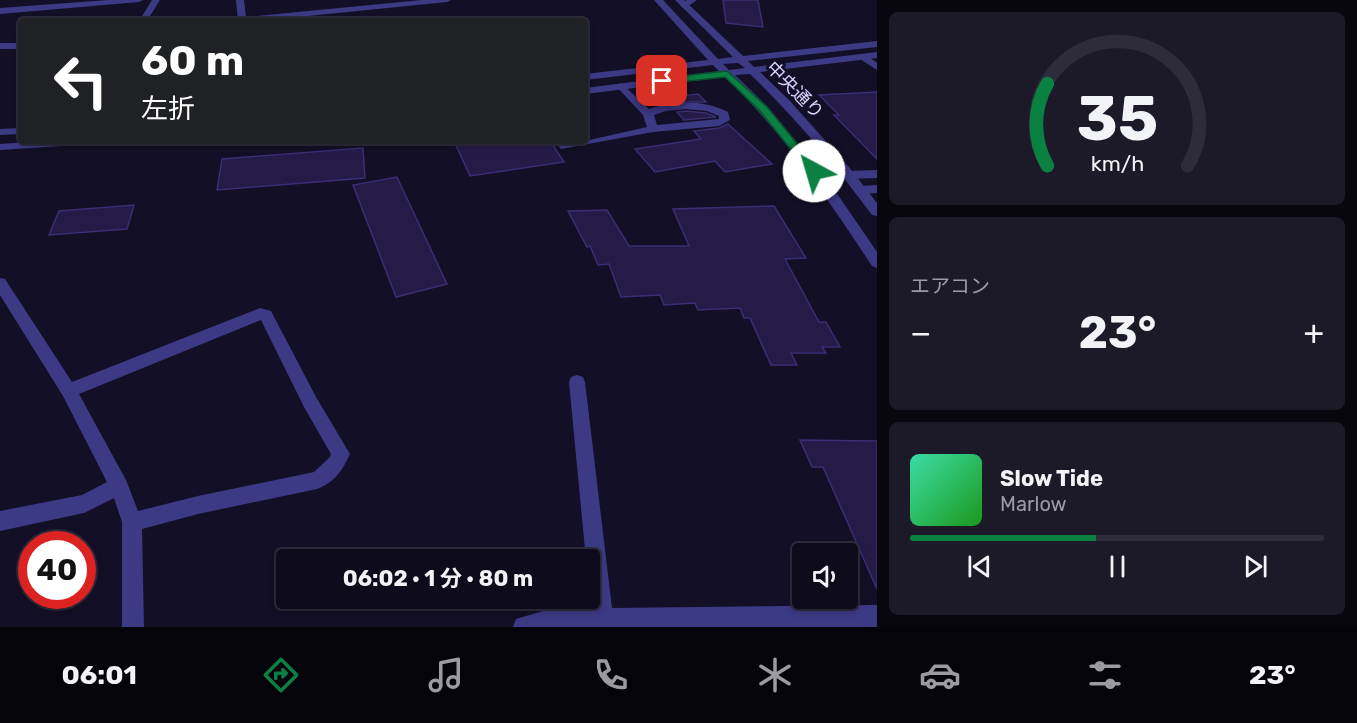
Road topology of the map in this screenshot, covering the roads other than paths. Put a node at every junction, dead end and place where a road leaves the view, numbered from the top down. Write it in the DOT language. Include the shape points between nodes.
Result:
graph roads {
  1 [pos="139,0"];
  2 [pos="156,0"];
  3 [pos="240,0"];
  4 [pos="447,0"];
  5 [pos="658,0"];
  6 [pos="685,2"];
  7 [pos="76,3"];
  8 [pos="0,11"];
  9 [pos="145,18"];
  10 [pos="242,18"];
  11 [pos="262,18"];
  12 [pos="877,44"];
  13 [pos="0,46"];
  14 [pos="18,46"];
  15 [pos="877,55"];
  16 [pos="863,57"];
  17 [pos="739,60"];
  18 [pos="716,62"];
  19 [pos="877,67"];
  20 [pos="751,71"];
  21 [pos="727,74"];
  22 [pos="588,77"];
  23 [pos="621,86"];
  24 [pos="588,91"];
  25 [pos="648,114"];
  26 [pos="653,129"];
  27 [pos="18,131"];
  28 [pos="0,132"];
  29 [pos="588,142"];
  30 [pos="44,144"];
  31 [pos="563,144"];
  32 [pos="580,144"];
  33 [pos="0,147"];
  34 [pos="877,174"];
  35 [pos="848,175"];
  36 [pos="877,189"];
  37 [pos="860,190"];
  38 [pos="873,201"];
  39 [pos="877,212"];
  40 [pos="877,263"];
  41 [pos="0,283"];
  42 [pos="577,382"];
  43 [pos="69,391"];
  44 [pos="119,486"];
  45 [pos="0,521"];
  46 [pos="132,522"];
  47 [pos="877,616"];
  48 [pos="602,618"];
  49 [pos="133,627"];
  50 [pos="524,627"];
  1 -- 7 [label="street"];
  2 -- 9 [label="street"];
  3 -- 10 [label="street"];
  4 -- 11 [label="street"];
  5 -- 18 [label="street, 中央通り"];
  6 -- 17 [label="street, 中央通り"];
  7 -- 8 [label="street"];
  12 -- 17 [label="street"];
  13 -- 14 [label="street"];
  15 -- 16 [label="street"];
  16 -- 19 [label="street"];
  16 -- 20 [label="street"];
  17 -- 18 [label="street"];
  17 -- 20 [label="street, 中央通り"];
  18 -- 21 [label="street, 中央通り"];
  18 -- 22 [label="street"];
  20 -- 21 [label="street"];
  20 -- 35 [label="street, 中央通り" via="786,103"];
  21 -- 23 [label="street"];
  21 -- 40 [label="street, 中央通り" via="764,109 806,160"];
  23 -- 24 [label="street"];
  23 -- 25 [label="street"];
  25 -- 26 [label="street"];
  25 -- 26 [label="street" via="655,109 704,105 724,114 725,120 719,123"];
  26 -- 29 [label="street"];
  27 -- 28 [label="street"];
  30 -- 33 [label="street"];
  31 -- 32 [label="street"];
  34 -- 35 [label="street"];
  35 -- 37 [label="street, 中央通り"];
  36 -- 37 [label="street"];
  37 -- 38 [label="street, 中央通り"];
  38 -- 39 [label="street, 中央通り"];
  41 -- 43 [label="street"];
  42 -- 48 [label="street"];
  43 -- 44 [label="street"];
  43 -- 46 [label="street" via="260,314 266,315 340,454 335,466 317,480"];
  44 -- 45 [label="street" via="84,504"];
  44 -- 46 [label="street"];
  46 -- 49 [label="street"];
  47 -- 48 [label="street"];
  48 -- 50 [label="street" via="554,619"];
}
